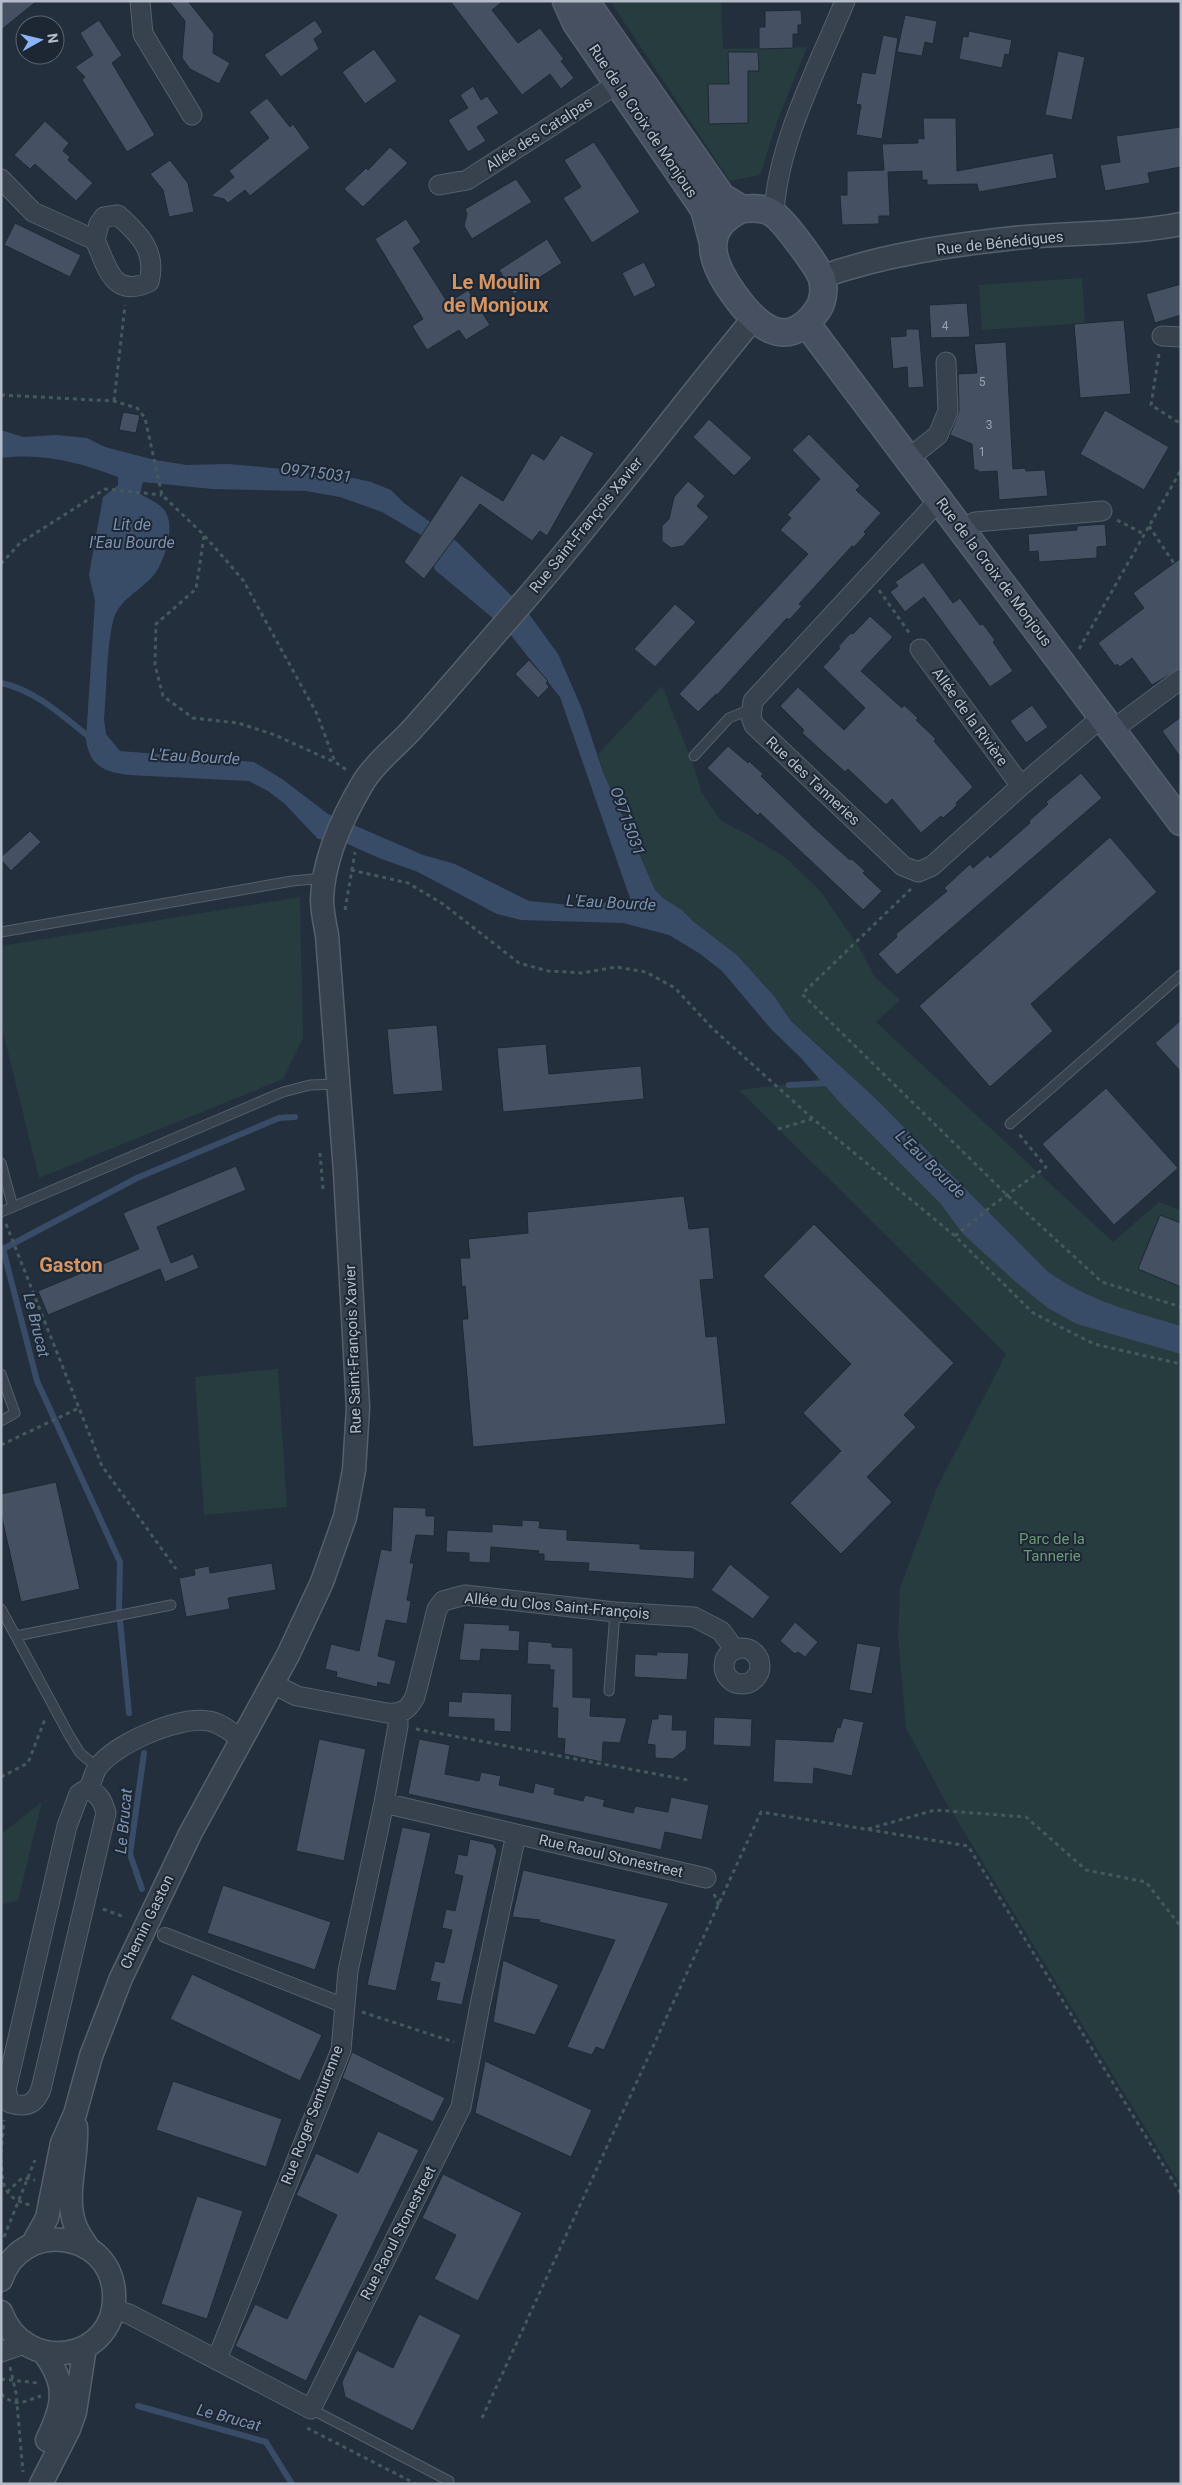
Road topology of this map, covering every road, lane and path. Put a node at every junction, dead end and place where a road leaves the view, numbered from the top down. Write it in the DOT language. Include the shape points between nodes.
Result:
graph roads {
  1 [pos="140,1"];
  2 [pos="566,1"];
  3 [pos="575,1"];
  4 [pos="845,1"];
  5 [pos="626,78"];
  6 [pos="192,115"];
  7 [pos="1,180"];
  8 [pos="439,185"];
  9 [pos="742,209"];
  10 [pos="774,213"];
  11 [pos="1181,224"];
  12 [pos="95,240"];
  13 [pos="713,243"];
  14 [pos="822,277"];
  15 [pos="126,287"];
  16 [pos="753,319"];
  17 [pos="806,323"];
  18 [pos="1172,336"];
  19 [pos="946,362"];
  20 [pos="1,395"];
  21 [pos="114,401"];
  22 [pos="1181,424"];
  23 [pos="910,458"];
  24 [pos="1181,470"];
  25 [pos="162,495"];
  26 [pos="941,502"];
  27 [pos="1102,511"];
  28 [pos="1149,526"];
  29 [pos="964,531"];
  30 [pos="1144,534"];
  31 [pos="204,535"];
  32 [pos="1,564"];
  33 [pos="1181,574"];
  34 [pos="870,577"];
  35 [pos="920,649"];
  36 [pos="1067,671"];
  37 [pos="1181,679"];
  38 [pos="751,709"];
  39 [pos="1106,724"];
  40 [pos="694,756"];
  41 [pos="335,762"];
  42 [pos="354,775"];
  43 [pos="1021,786"];
  44 [pos="1181,822"];
  45 [pos="342,860"];
  46 [pos="918,872"];
  47 [pos="324,882"];
  48 [pos="1,932"];
  49 [pos="327,935"];
  50 [pos="1181,975"];
  51 [pos="338,1084"];
  52 [pos="813,1118"];
  53 [pos="1010,1124"];
  54 [pos="778,1129"];
  55 [pos="320,1149"];
  56 [pos="1,1163"];
  57 [pos="1007,1195"];
  58 [pos="324,1196"];
  59 [pos="13,1207"];
  60 [pos="1,1212"];
  61 [pos="5,1223"];
  62 [pos="955,1236"];
  63 [pos="1181,1307"];
  64 [pos="1181,1364"];
  65 [pos="1,1374"];
  66 [pos="79,1408"];
  67 [pos="1,1421"];
  68 [pos="1,1445"];
  69 [pos="176,1570"];
  70 [pos="171,1605"];
  71 [pos="1,1609"];
  72 [pos="615,1612"];
  73 [pos="16,1636"];
  74 [pos="735,1650"];
  75 [pos="273,1684"];
  76 [pos="610,1691"];
  77 [pos="51,1702"];
  78 [pos="398,1720"];
  79 [pos="242,1739"];
  80 [pos="97,1767"];
  81 [pos="1,1777"];
  82 [pos="688,1780"];
  83 [pos="88,1789"];
  84 [pos="384,1804"];
  85 [pos="866,1829"];
  86 [pos="516,1834"];
  87 [pos="706,1878"];
  88 [pos="1181,1927"];
  89 [pos="165,1935"];
  90 [pos="345,2006"];
  91 [pos="472,2048"];
  92 [pos="10,2103"];
  93 [pos="75,2114"];
  94 [pos="1,2153"];
  95 [pos="1,2159"];
  96 [pos="1181,2194"];
  97 [pos="20,2202"];
  98 [pos="33,2243"];
  99 [pos="89,2249"];
  100 [pos="1,2280"];
  101 [pos="113,2309"];
  102 [pos="1,2312"];
  103 [pos="24,2344"];
  104 [pos="85,2347"];
  105 [pos="1,2352"];
  106 [pos="44,2353"];
  107 [pos="217,2359"];
  108 [pos="1,2379"];
  109 [pos="14,2379"];
  110 [pos="43,2383"];
  111 [pos="311,2409"];
  112 [pos="482,2418"];
  113 [pos="31,2481"];
  114 [pos="449,2481"];
  1 -- 6 [label="street" via="143,34"];
  2 -- 5 [label="main road, Rue de la Croix de Monjous" via="576,23"];
  3 -- 5 [label="main road, Rue de la Croix de Monjous" via="593,12"];
  4 -- 10 [label="street" via="797,118 782,163"];
  5 -- 8 [label="street, Allée des Catalpas" via="467,180"];
  5 -- 9 [label="main road, Rue de la Croix de Monjous" via="722,197"];
  5 -- 13 [label="main road, Rue de la Croix de Monjous" via="704,210"];
  7 -- 12 [label="street" via="33,212"];
  9 -- 10 [label="main road"];
  9 -- 13 [label="main road" via="723,220"];
  10 -- 14 [label="main road"];
  11 -- 14 [label="street, Rue de Bénédigues" via="967,245 894,257"];
  12 -- 15 [label="street" via="111,276"];
  12 -- 15 [label="street" via="104,217 118,215 145,243 151,272 148,282 138,287"];
  13 -- 16 [label="main road" via="717,268"];
  14 -- 17 [label="main road" via="821,303"];
  15 -- 21 [label="path"];
  16 -- 17 [label="main road" via="771,331 795,329"];
  16 -- 45 [label="street, Rue Saint-François Xavier" via="540,582 414,728 379,759 356,808"];
  17 -- 23 [label="main road, Rue de la Croix de Monjous"];
  18 -- 22 [label="path" via="1151,405"];
  19 -- 23 [label="street" via="948,411 938,435"];
  20 -- 21 [label="path"];
  21 -- 25 [label="path" via="137,408 145,418"];
  23 -- 26 [label="main road, Rue de la Croix de Monjous"];
  24 -- 28 [label="path"];
  25 -- 31 [label="path"];
  25 -- 32 [label="path" via="105,489 20,543"];
  26 -- 29 [label="main road, Rue de la Croix de Monjous"];
  26 -- 34 [label="street"];
  27 -- 29 [label="street" via="975,522"];
  27 -- 30 [label="path"];
  28 -- 30 [label="path"];
  28 -- 33 [label="path"];
  29 -- 36 [label="main road, Rue de la Croix de Monjous"];
  30 -- 36 [label="path"];
  31 -- 41 [label="path" via="243,580 317,714"];
  31 -- 41 [label="path" via="196,589 156,624 155,665 163,696 192,718 238,723 275,735"];
  34 -- 35 [label="path"];
  34 -- 38 [label="street" via="760,694"];
  35 -- 43 [label="street, Allée de la Rivière"];
  36 -- 39 [label="main road, Rue de la Croix de Monjous"];
  37 -- 39 [label="street"];
  38 -- 40 [label="lane" via="729,718"];
  38 -- 46 [label="street, Rue des Tanneries" via="754,725 903,866"];
  39 -- 43 [label="street"];
  39 -- 44 [label="main road, Rue de la Croix de Monjous"];
  41 -- 42 [label="path"];
  43 -- 46 [label="street" via="932,866"];
  45 -- 47 [label="street, Rue Saint-François Xavier"];
  45 -- 49 [label="street, Rue Saint-François Xavier"];
  45 -- 52 [label="path" via="408,883 443,904 519,963 548,971 582,973 616,967 646,972 675,988 712,1028"];
  46 -- 57 [label="path" via="920,881 802,994"];
  47 -- 48 [label="lane" via="292,881"];
  47 -- 49 [label="street, Rue Saint-François Xavier" via="322,901"];
  49 -- 51 [label="street, Rue Saint-François Xavier"];
  50 -- 53 [label="lane"];
  51 -- 59 [label="lane" via="310,1085 283,1092"];
  51 -- 75 [label="street, Rue Saint-François Xavier" via="358,1408 354,1470 345,1517 322,1582"];
  52 -- 54 [label="path"];
  52 -- 62 [label="path"];
  53 -- 57 [label="path" via="1046,1167"];
  55 -- 58 [label="path"];
  56 -- 59 [label="lane"];
  57 -- 62 [label="path"];
  57 -- 63 [label="path" via="1102,1282"];
  59 -- 60 [label="lane"];
  61 -- 66 [label="path"];
  62 -- 64 [label="path" via="1033,1313 1094,1344"];
  65 -- 67 [label="lane" via="15,1413"];
  66 -- 68 [label="path"];
  66 -- 69 [label="path" via="102,1466"];
  70 -- 73 [label="lane"];
  71 -- 73 [label="lane"];
  72 -- 74 [label="street, Allée du Clos Saint-François" via="694,1618 721,1632"];
  72 -- 76 [label="lane"];
  72 -- 78 [label="street, Allée du Clos Saint-François" via="465,1595 443,1601 437,1609 415,1697"];
  73 -- 77 [label="lane"];
  75 -- 78 [label="street" via="297,1696"];
  75 -- 79 [label="street, Rue Saint-François Xavier"];
  77 -- 80 [label="lane" via="80,1752"];
  77 -- 81 [label="path" via="28,1763"];
  78 -- 82 [label="path"];
  78 -- 84 [label="street, Rue Roger Senturenne"];
  79 -- 80 [label="street" via="211,1721 192,1721 149,1732 123,1746"];
  79 -- 93 [label="street, Chemin Gaston" via="190,1834 121,1978 91,2056"];
  80 -- 83 [label="street"];
  83 -- 92 [label="street" via="79,1794 67,1826 6,2090"];
  83 -- 92 [label="street" via="96,1792 106,1813 41,2089 32,2104"];
  84 -- 86 [label="street, Rue Raoul Stonestreet"];
  84 -- 90 [label="street, Rue Roger Senturenne" via="348,1971"];
  85 -- 88 [label="path" via="935,1810 1026,1817 1086,1870 1146,1882"];
  85 -- 96 [label="path" via="968,1846"];
  85 -- 112 [label="path" via="761,1812"];
  86 -- 87 [label="street, Rue Raoul Stonestreet"];
  86 -- 91 [label="street, Rue Raoul Stonestreet"];
  89 -- 90 [label="street"];
  90 -- 91 [label="path"];
  90 -- 107 [label="street, Rue Roger Senturenne" via="341,2050"];
  91 -- 111 [label="street, Rue Raoul Stonestreet" via="461,2107"];
  92 -- 94 [label="path" via="4,2112"];
  93 -- 98 [label="street, Chemin Gaston" via="62,2143 47,2218"];
  93 -- 99 [label="street, Chemin Gaston" via="77,2144 70,2210 75,2227"];
  95 -- 97 [label="path" via="2,2179 7,2192"];
  98 -- 99 [label="street, Chemin Gaston" via="52,2238 72,2240"];
  98 -- 100 [label="street, Chemin Gaston" via="9,2264"];
  99 -- 101 [label="street, Chemin Gaston" via="102,2260 110,2276 114,2292"];
  101 -- 104 [label="street, Chemin Gaston" via="98,2337"];
  101 -- 107 [label="street"];
  102 -- 103 [label="street, Chemin Gaston" via="13,2334"];
  103 -- 105 [label="street"];
  103 -- 106 [label="street, Chemin Gaston"];
  104 -- 106 [label="street, Chemin Gaston" via="65,2353"];
  104 -- 113 [label="street" via="75,2412 69,2429"];
  106 -- 113 [label="street" via="58,2372 61,2391 54,2424 32,2471"];
  107 -- 111 [label="street"];
  108 -- 109 [label="path"];
  109 -- 110 [label="path"];
  109 -- 113 [label="path"];
  111 -- 114 [label="lane"];
}
